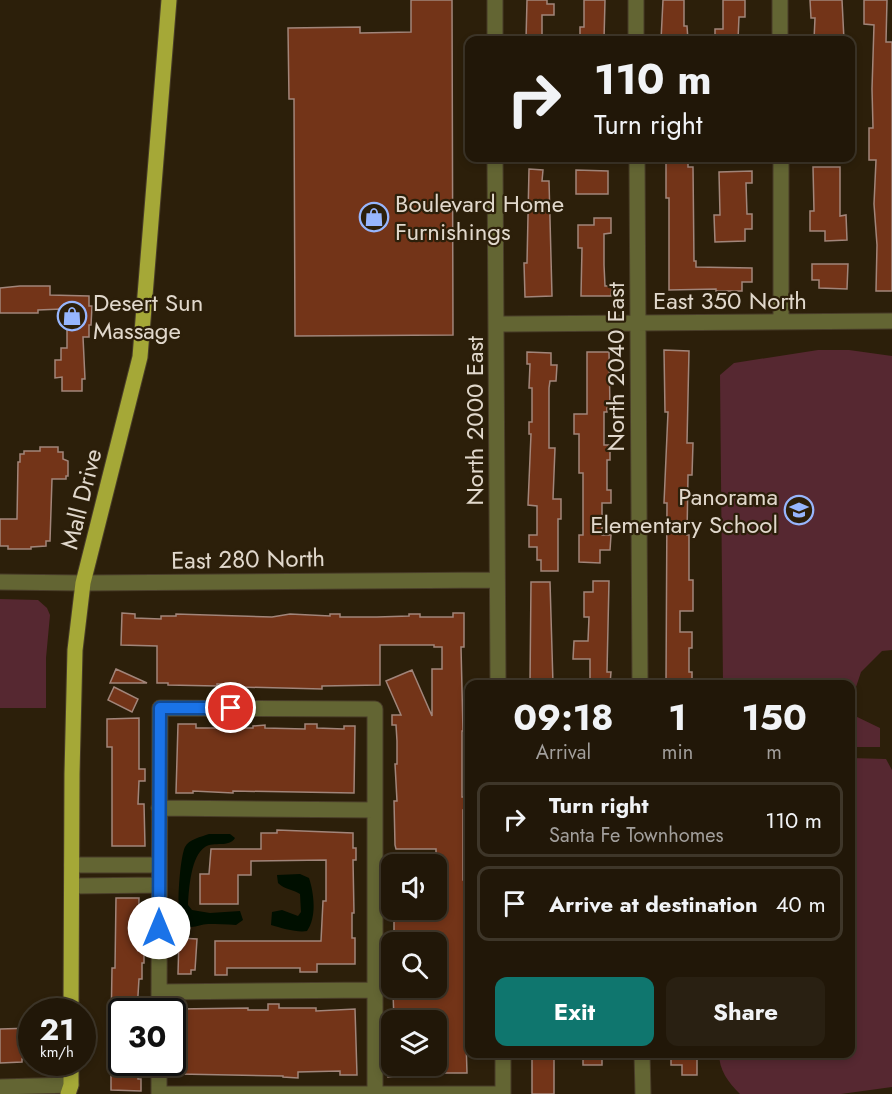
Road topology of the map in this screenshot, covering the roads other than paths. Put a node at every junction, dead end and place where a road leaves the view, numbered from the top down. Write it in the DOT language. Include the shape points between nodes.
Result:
graph roads {
  1 [pos="169,0"];
  2 [pos="495,0"];
  3 [pos="636,0"];
  4 [pos="780,0"];
  5 [pos="495,36"];
  6 [pos="636,36"];
  7 [pos="780,36"];
  8 [pos="495,162"];
  9 [pos="637,162"];
  10 [pos="780,162"];
  11 [pos="892,321"];
  12 [pos="781,322"];
  13 [pos="638,323"];
  14 [pos="496,324"];
  15 [pos="497,580"];
  16 [pos="0,582"];
  17 [pos="83,584"];
  18 [pos="498,680"];
  19 [pos="640,680"];
  20 [pos="159,808"];
  21 [pos="375,810"];
  22 [pos="72,865"];
  23 [pos="159,865"];
  24 [pos="159,885"];
  25 [pos="72,886"];
  26 [pos="374,990"];
  27 [pos="159,992"];
  28 [pos="71,998"];
  29 [pos="159,998"];
  30 [pos="502,1058"];
  31 [pos="642,1058"];
  32 [pos="159,1076"];
  33 [pos="0,1087"];
  34 [pos="71,1091"];
  35 [pos="159,1094"];
  36 [pos="375,1094"];
  37 [pos="503,1094"];
  38 [pos="643,1094"];
  1 -- 17 [label="main road, Mall Drive" via="140,357"];
  2 -- 5 [label="street"];
  3 -- 6 [label="street"];
  4 -- 7 [label="street"];
  8 -- 14 [label="street, North 2000 East"];
  9 -- 13 [label="street, North 2040 East"];
  10 -- 12 [label="street"];
  11 -- 12 [label="street, East 350 North"];
  12 -- 13 [label="street, East 350 North"];
  13 -- 14 [label="street, East 350 North"];
  13 -- 19 [label="street, North 2040 East"];
  14 -- 15 [label="street, North 2000 East"];
  15 -- 17 [label="street, East 280 North"];
  15 -- 18 [label="street, North 2000 East"];
  16 -- 17 [label="street, East 280 North"];
  17 -- 22 [label="main road, Mall Drive" via="75,650"];
  20 -- 21 [label="street"];
  20 -- 21 [label="street" via="160,708 375,709"];
  20 -- 23 [label="street"];
  21 -- 26 [label="street"];
  22 -- 23 [label="street"];
  22 -- 25 [label="main road, Mall Drive"];
  23 -- 24 [label="street"];
  24 -- 25 [label="street"];
  24 -- 27 [label="street"];
  25 -- 28 [label="main road, Mall Drive"];
  26 -- 27 [label="street"];
  26 -- 36 [label="street"];
  27 -- 29 [label="street"];
  30 -- 37 [label="street"];
  31 -- 38 [label="street"];
  32 -- 35 [label="street"];
  33 -- 34 [label="street"];
  35 -- 36 [label="street"];
  36 -- 37 [label="street"];
}
